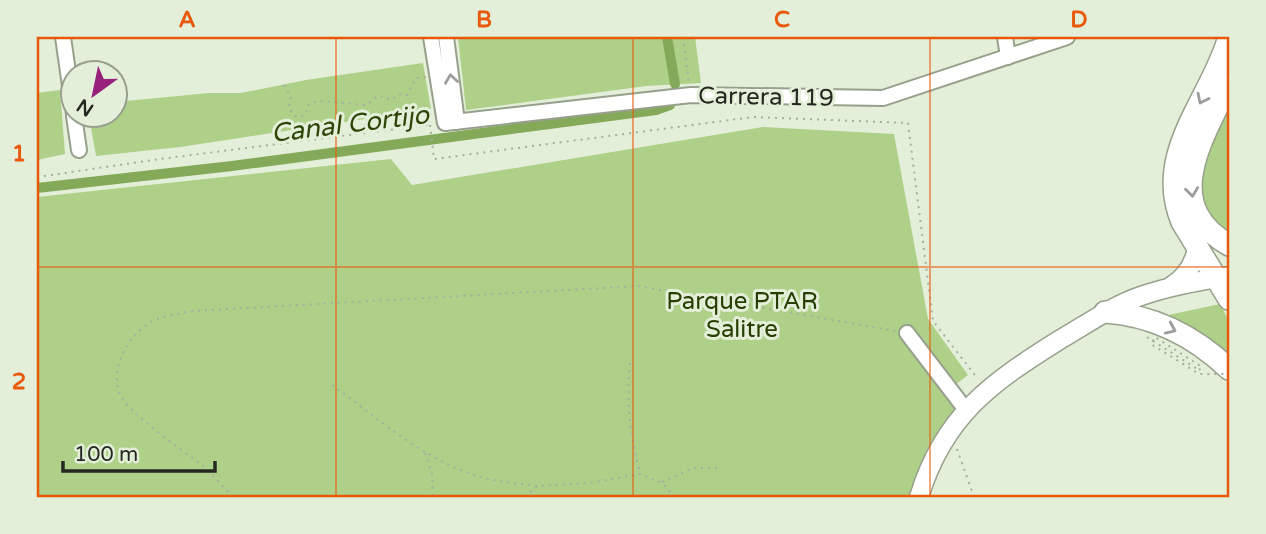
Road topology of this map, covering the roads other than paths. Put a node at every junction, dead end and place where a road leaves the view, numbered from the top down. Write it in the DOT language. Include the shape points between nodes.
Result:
graph roads {
  1 [pos="63,37"];
  2 [pos="431,37"];
  3 [pos="446,37"];
  4 [pos="1005,37"];
  5 [pos="1067,37"];
  6 [pos="1229,37"];
  7 [pos="1008,57"];
  8 [pos="66,60"];
  9 [pos="1229,83"];
  10 [pos="457,121"];
  11 [pos="76,130"];
  12 [pos="79,150"];
  13 [pos="1229,245"];
  14 [pos="1197,248"];
  15 [pos="1223,277"];
  16 [pos="1167,289"];
  17 [pos="1229,299"];
  18 [pos="1105,312"];
  19 [pos="907,333"];
  20 [pos="1229,371"];
  21 [pos="966,410"];
  22 [pos="919,497"];
  1 -- 8 [label="street"];
  2 -- 10 [label="street" via="445,123"];
  10 -- 3 [label="street, one-way"];
  4 -- 7 [label="street"];
  5 -- 7 [label="street, Carrera 119"];
  6 -- 14 [label="highway, one-way" via="1183,137 1174,170 1177,209"];
  7 -- 10 [label="street, Carrera 119" via="883,98 691,95"];
  9 -- 13 [label="highway, one-way" via="1191,173 1191,193 1202,223"];
  11 -- 12 [label="street"];
  14 -- 15 [label="highway"];
  14 -- 16 [label="main road" via="1187,274"];
  15 -- 16 [label="main road"];
  15 -- 17 [label="highway"];
  16 -- 18 [label="main road"];
  18 -- 20 [label="highway, one-way" via="1167,327 1200,345"];
  18 -- 21 [label="main road" via="1025,362"];
  19 -- 21 [label="street"];
  21 -- 22 [label="main road" via="944,439"];
}
